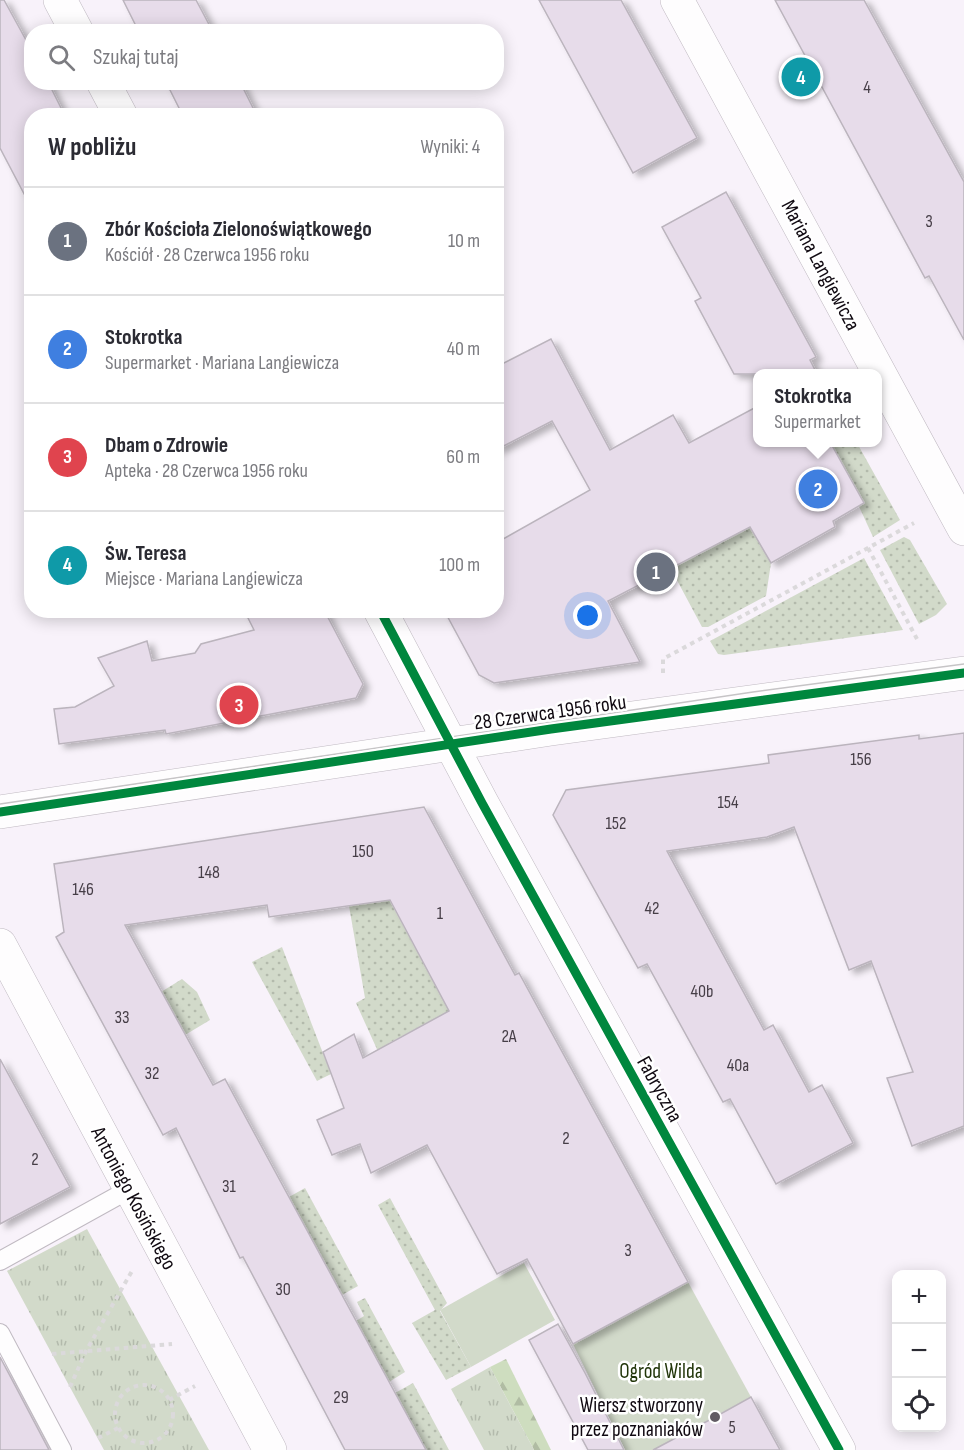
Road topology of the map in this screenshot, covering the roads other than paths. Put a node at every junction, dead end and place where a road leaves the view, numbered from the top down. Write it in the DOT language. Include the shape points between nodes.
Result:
graph roads {
  1 [pos="60,0"];
  2 [pos="677,0"];
  3 [pos="73,24"];
  4 [pos="108,90"];
  5 [pos="117,108"];
  6 [pos="877,369"];
  7 [pos="882,378"];
  8 [pos="964,529"];
  9 [pos="384,618"];
  10 [pos="964,673"];
  11 [pos="451,745"];
  12 [pos="0,812"];
  13 [pos="0,945"];
  14 [pos="130,1190"];
  15 [pos="0,1261"];
  16 [pos="0,1333"];
  17 [pos="62,1450"];
  18 [pos="270,1450"];
  19 [pos="839,1450"];
  1 -- 3 [label="street"];
  2 -- 6 [label="street, Mariana Langiewicza"];
  4 -- 5 [label="street"];
  7 -- 8 [label="street, Mariana Langiewicza"];
  9 -- 11 [label="street, Fabryczna"];
  10 -- 11 [label="street, 28 Czerwca 1956 roku"];
  11 -- 12 [label="street, 28 Czerwca 1956 roku"];
  11 -- 19 [label="street, Fabryczna"];
  13 -- 14 [label="street, Antoniego Kosińskiego"];
  14 -- 15 [label="lane"];
  14 -- 18 [label="street, Antoniego Kosińskiego"];
  16 -- 17 [label="lane"];
}
